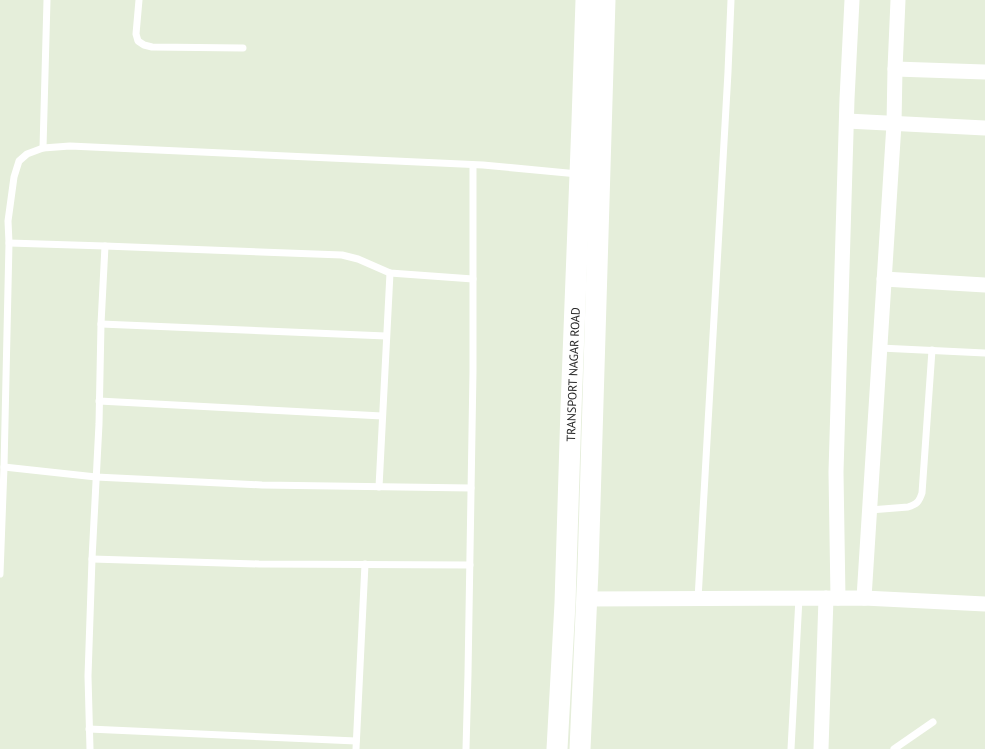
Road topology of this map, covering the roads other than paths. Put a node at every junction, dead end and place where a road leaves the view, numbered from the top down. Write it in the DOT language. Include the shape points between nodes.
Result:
graph roads {
  1 [pos="47,0"];
  2 [pos="138,0"];
  3 [pos="586,0"];
  4 [pos="605,0"];
  5 [pos="731,0"];
  6 [pos="852,0"];
  7 [pos="898,0"];
  8 [pos="244,48"];
  9 [pos="895,69"];
  10 [pos="985,72"];
  11 [pos="847,121"];
  12 [pos="894,124"];
  13 [pos="985,128"];
  14 [pos="43,148"];
  15 [pos="473,165"];
  16 [pos="580,174"];
  17 [pos="8,222"];
  18 [pos="0,223"];
  19 [pos="9,243"];
  20 [pos="105,246"];
  21 [pos="390,272"];
  22 [pos="473,279"];
  23 [pos="884,279"];
  24 [pos="985,285"];
  25 [pos="101,324"];
  26 [pos="386,336"];
  27 [pos="880,348"];
  28 [pos="932,350"];
  29 [pos="985,353"];
  30 [pos="99,401"];
  31 [pos="382,416"];
  32 [pos="4,467"];
  33 [pos="96,477"];
  34 [pos="379,487"];
  35 [pos="471,488"];
  36 [pos="870,510"];
  37 [pos="92,559"];
  38 [pos="365,564"];
  39 [pos="470,565"];
  40 [pos="0,574"];
  41 [pos="799,598"];
  42 [pos="832,598"];
  43 [pos="864,598"];
  44 [pos="586,599"];
  45 [pos="698,599"];
  46 [pos="985,604"];
  47 [pos="933,722"];
  48 [pos="89,729"];
  49 [pos="356,741"];
  50 [pos="90,749"];
  51 [pos="356,749"];
  52 [pos="466,749"];
  53 [pos="557,749"];
  54 [pos="580,749"];
  55 [pos="790,749"];
  56 [pos="821,749"];
  57 [pos="894,749"];
  1 -- 14 [label="lane"];
  2 -- 8 [label="lane" via="136,34 138,41 144,45"];
  3 -- 16 [label="main road, TRANSPORT NAGAR ROAD"];
  4 -- 44 [label="main road, TRANSPORT NAGAR ROAD"];
  5 -- 45 [label="lane"];
  6 -- 11 [label="street"];
  7 -- 9 [label="street"];
  9 -- 10 [label="street"];
  9 -- 12 [label="street"];
  11 -- 12 [label="street"];
  11 -- 42 [label="street"];
  12 -- 13 [label="street"];
  12 -- 23 [label="street"];
  14 -- 15 [label="lane" via="70,146"];
  14 -- 17 [label="lane" via="27,154 19,161 14,177"];
  15 -- 16 [label="lane"];
  15 -- 22 [label="lane"];
  16 -- 53 [label="main road, TRANSPORT NAGAR ROAD" via="565,603"];
  17 -- 18 [label="lane"];
  17 -- 19 [label="lane"];
  19 -- 20 [label="lane"];
  19 -- 32 [label="lane"];
  20 -- 21 [label="lane" via="342,256 358,259"];
  20 -- 25 [label="lane"];
  21 -- 22 [label="lane"];
  21 -- 26 [label="lane"];
  22 -- 35 [label="lane"];
  23 -- 24 [label="street"];
  23 -- 27 [label="street"];
  25 -- 26 [label="lane"];
  25 -- 30 [label="lane"];
  26 -- 31 [label="lane"];
  27 -- 28 [label="lane"];
  27 -- 36 [label="street"];
  28 -- 29 [label="lane"];
  28 -- 36 [label="lane" via="922,493 919,501 908,507"];
  30 -- 31 [label="lane"];
  30 -- 33 [label="lane"];
  31 -- 34 [label="lane"];
  32 -- 33 [label="lane"];
  32 -- 40 [label="lane"];
  33 -- 34 [label="lane" via="262,485"];
  33 -- 37 [label="lane"];
  34 -- 35 [label="lane"];
  35 -- 39 [label="lane"];
  36 -- 43 [label="street"];
  37 -- 38 [label="lane"];
  37 -- 48 [label="lane"];
  38 -- 39 [label="lane"];
  38 -- 49 [label="lane"];
  39 -- 52 [label="lane"];
  41 -- 42 [label="street"];
  41 -- 45 [label="street"];
  41 -- 55 [label="lane"];
  42 -- 43 [label="street"];
  42 -- 56 [label="street"];
  43 -- 46 [label="street"];
  44 -- 45 [label="street"];
  44 -- 54 [label="main road, TRANSPORT NAGAR ROAD"];
  47 -- 57 [label="lane"];
  48 -- 49 [label="lane"];
  48 -- 50 [label="lane"];
  49 -- 51 [label="lane"];
}
